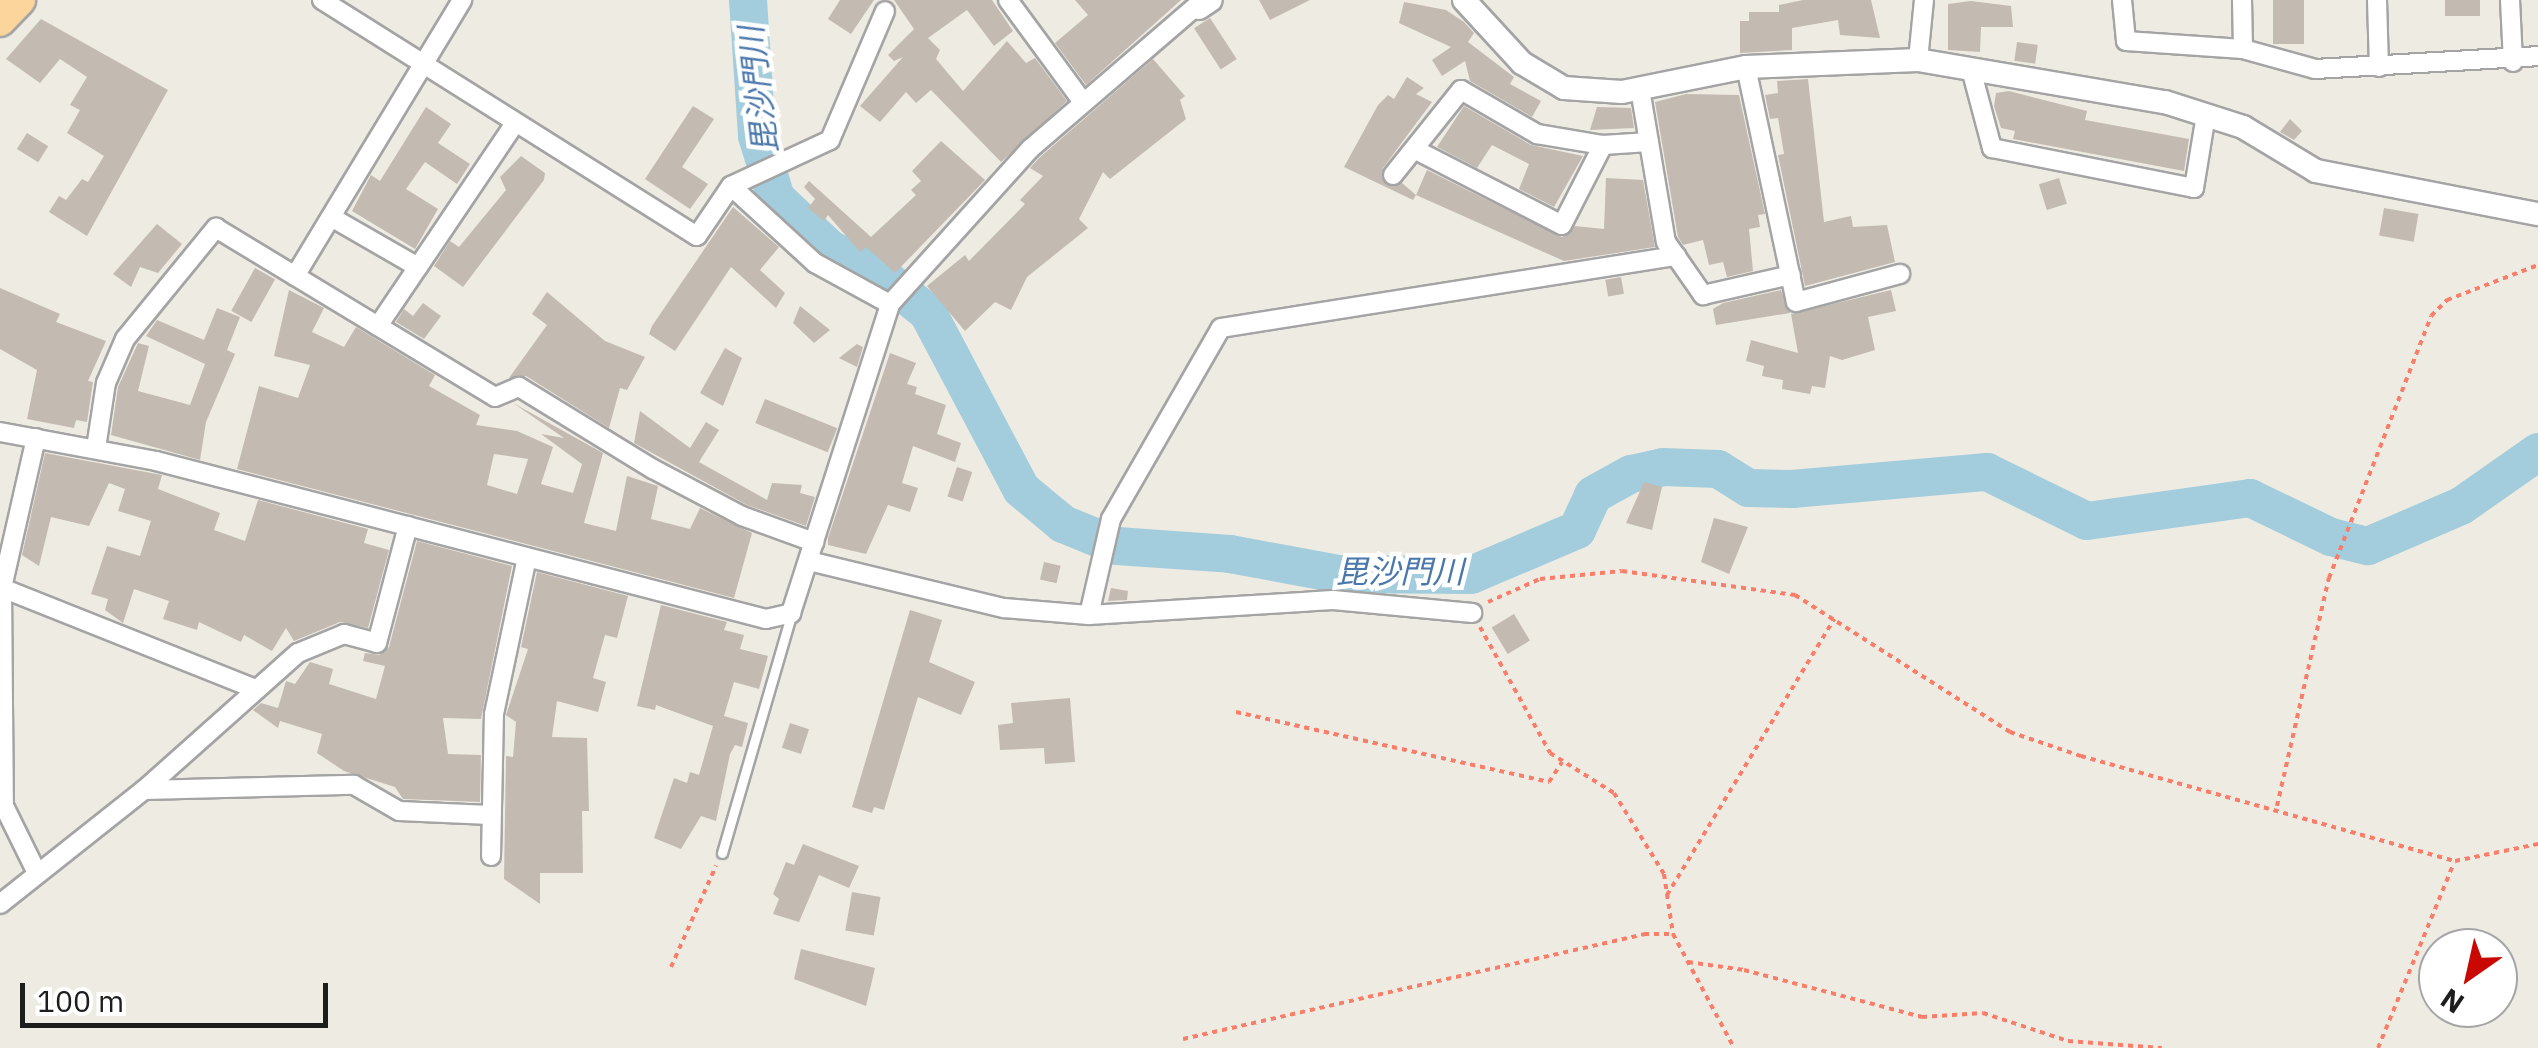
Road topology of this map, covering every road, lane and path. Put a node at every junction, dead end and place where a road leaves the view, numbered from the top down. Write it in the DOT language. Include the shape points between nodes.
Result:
graph roads {
  1 [pos="20,0"];
  2 [pos="322,0"];
  3 [pos="462,0"];
  4 [pos="1008,0"];
  5 [pos="1464,0"];
  6 [pos="1924,0"];
  7 [pos="2122,0"];
  8 [pos="2242,0"];
  9 [pos="2377,0"];
  10 [pos="2510,0"];
  11 [pos="1204,3"];
  12 [pos="885,11"];
  13 [pos="0,21"];
  14 [pos="2243,49"];
  15 [pos="2538,56"];
  16 [pos="1918,60"];
  17 [pos="2514,62"];
  18 [pos="424,66"];
  19 [pos="1746,67"];
  20 [pos="2379,67"];
  21 [pos="1971,69"];
  22 [pos="1640,89"];
  23 [pos="1083,102"];
  24 [pos="2206,115"];
  25 [pos="516,122"];
  26 [pos="1649,142"];
  27 [pos="1603,145"];
  28 [pos="1414,149"];
  29 [pos="1393,175"];
  30 [pos="731,186"];
  31 [pos="2538,214"];
  32 [pos="331,217"];
  33 [pos="1676,256"];
  34 [pos="2538,266"];
  35 [pos="418,267"];
  36 [pos="1900,274"];
  37 [pos="1790,275"];
  38 [pos="295,276"];
  39 [pos="890,304"];
  40 [pos="378,326"];
  41 [pos="0,432"];
  42 [pos="36,438"];
  43 [pos="96,448"];
  44 [pos="408,526"];
  45 [pos="811,552"];
  46 [pos="528,557"];
  47 [pos="2,588"];
  48 [pos="791,613"];
  49 [pos="1472,613"];
  50 [pos="1089,615"];
  51 [pos="1834,619"];
  52 [pos="2,682"];
  53 [pos="256,690"];
  54 [pos="1236,712"];
  55 [pos="1562,762"];
  56 [pos="144,790"];
  57 [pos="2277,806"];
  58 [pos="490,814"];
  59 [pos="2538,844"];
  60 [pos="722,853"];
  61 [pos="491,856"];
  62 [pos="2455,861"];
  63 [pos="37,873"];
  64 [pos="1666,895"];
  65 [pos="0,904"];
  66 [pos="1673,934"];
  67 [pos="1688,962"];
  68 [pos="670,966"];
  69 [pos="1183,1039"];
  70 [pos="1734,1048"];
  71 [pos="2162,1048"];
  72 [pos="2378,1048"];
  1 -- 13 [label="main road"];
  2 -- 18 [label="street"];
  3 -- 18 [label="street"];
  4 -- 23 [label="street"];
  5 -- 22 [label="street" via="1522,63 1564,88"];
  6 -- 16 [label="street"];
  7 -- 14 [label="street" via="2126,41"];
  8 -- 14 [label="street"];
  9 -- 20 [label="street"];
  10 -- 17 [label="street"];
  11 -- 23 [label="street"];
  12 -- 30 [label="street" via="830,140"];
  14 -- 20 [label="street" via="2315,69"];
  15 -- 17 [label="street"];
  16 -- 19 [label="street"];
  16 -- 21 [label="street"];
  17 -- 20 [label="street"];
  18 -- 25 [label="street"];
  18 -- 32 [label="street"];
  19 -- 22 [label="street"];
  19 -- 37 [label="street"];
  21 -- 24 [label="street"];
  21 -- 24 [label="street" via="1992,148 2176,185 2194,188"];
  22 -- 26 [label="street"];
  23 -- 39 [label="street" via="1006,174"];
  24 -- 31 [label="street" via="2243,127 2316,171"];
  25 -- 30 [label="street" via="698,236"];
  25 -- 35 [label="street"];
  26 -- 27 [label="street"];
  26 -- 33 [label="street" via="1666,242"];
  27 -- 28 [label="street" via="1537,134 1461,90"];
  27 -- 28 [label="street" via="1562,225"];
  28 -- 29 [label="street"];
  30 -- 39 [label="street" via="815,262"];
  32 -- 35 [label="street"];
  32 -- 38 [label="street"];
  33 -- 37 [label="street" via="1703,296"];
  33 -- 50 [label="street" via="1221,328 1111,519"];
  34 -- 57 [label="path" via="2447,300 2432,316 2329,578"];
  35 -- 40 [label="street"];
  36 -- 37 [label="street" via="1796,302"];
  38 -- 40 [label="street"];
  38 -- 43 [label="street" via="216,228 125,339 106,383"];
  39 -- 45 [label="street"];
  40 -- 45 [label="street" via="495,397 518,387"];
  41 -- 42 [label="street"];
  42 -- 43 [label="street"];
  42 -- 47 [label="street"];
  43 -- 44 [label="street"];
  44 -- 46 [label="street"];
  44 -- 53 [label="street" via="378,642 344,634 326,638"];
  45 -- 48 [label="street"];
  45 -- 50 [label="street" via="1004,608"];
  46 -- 48 [label="street" via="766,619"];
  46 -- 58 [label="street" via="494,714"];
  47 -- 52 [label="street"];
  47 -- 53 [label="street"];
  48 -- 60 [label="lane"];
  49 -- 50 [label="street" via="1332,600"];
  49 -- 51 [label="path" via="1540,579 1622,571 1796,595"];
  49 -- 55 [label="path" via="1550,753"];
  51 -- 57 [label="path" via="2010,732"];
  51 -- 64 [label="path"];
  52 -- 63 [label="street" via="4,806"];
  53 -- 56 [label="street"];
  54 -- 55 [label="path" via="1549,782"];
  55 -- 64 [label="path" via="1614,793 1664,874"];
  56 -- 58 [label="street" via="354,785 398,810"];
  56 -- 63 [label="street"];
  57 -- 62 [label="path"];
  58 -- 61 [label="street"];
  59 -- 62 [label="path"];
  60 -- 68 [label="path"];
  62 -- 72 [label="path"];
  63 -- 65 [label="street"];
  64 -- 66 [label="path"];
  66 -- 67 [label="path"];
  66 -- 69 [label="path" via="1644,934"];
  67 -- 70 [label="path"];
  67 -- 71 [label="path" via="1744,970 1922,1017 1983,1013 2068,1041"];
}
